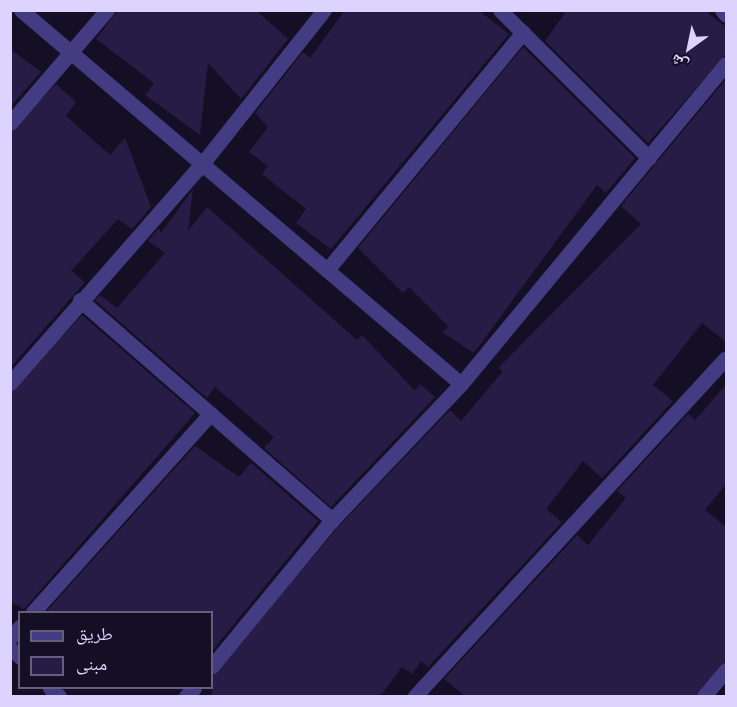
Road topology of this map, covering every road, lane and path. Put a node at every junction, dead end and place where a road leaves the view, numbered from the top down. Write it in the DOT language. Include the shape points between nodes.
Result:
graph roads {
  1 [pos="21,10"];
  2 [pos="107,10"];
  3 [pos="324,10"];
  4 [pos="500,10"];
  5 [pos="722,10"];
  6 [pos="726,15"];
  7 [pos="523,32"];
  8 [pos="70,52"];
  9 [pos="726,64"];
  10 [pos="10,123"];
  11 [pos="649,158"];
  12 [pos="202,164"];
  13 [pos="327,270"];
  14 [pos="80,300"];
  15 [pos="726,358"];
  16 [pos="10,383"];
  17 [pos="461,384"];
  18 [pos="210,414"];
  19 [pos="332,520"];
  20 [pos="34,611"];
  21 [pos="213,665"];
  22 [pos="726,670"];
  23 [pos="416,696"];
  24 [pos="704,696"];
  1 -- 8 [label="street"];
  2 -- 8 [label="street"];
  3 -- 12 [label="street"];
  4 -- 7 [label="street"];
  5 -- 6 [label="street"];
  7 -- 11 [label="street"];
  7 -- 13 [label="street"];
  8 -- 10 [label="street"];
  8 -- 12 [label="street"];
  9 -- 11 [label="street"];
  11 -- 17 [label="street"];
  12 -- 13 [label="street"];
  12 -- 14 [label="street"];
  13 -- 17 [label="street"];
  14 -- 16 [label="street"];
  14 -- 18 [label="street"];
  15 -- 23 [label="street"];
  17 -- 19 [label="street"];
  18 -- 19 [label="street"];
  18 -- 20 [label="street"];
  19 -- 21 [label="street"];
  22 -- 24 [label="street"];
}
